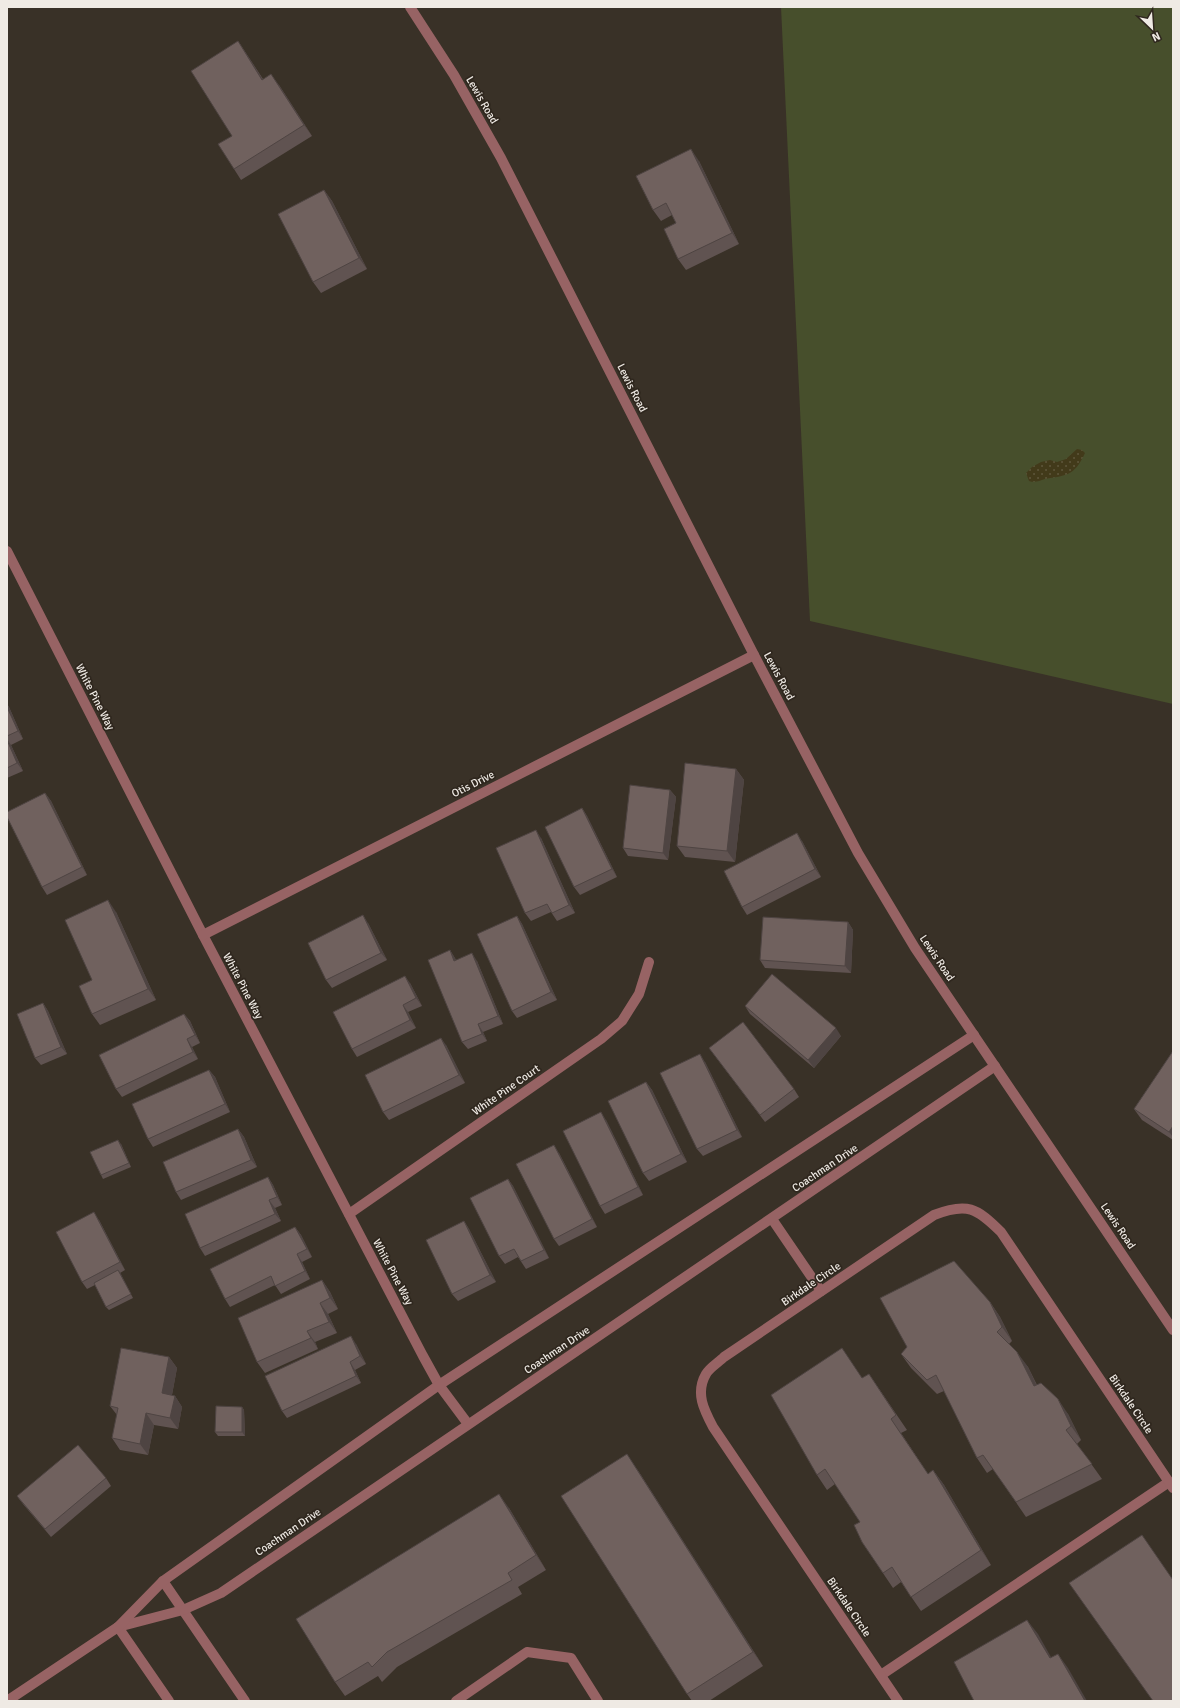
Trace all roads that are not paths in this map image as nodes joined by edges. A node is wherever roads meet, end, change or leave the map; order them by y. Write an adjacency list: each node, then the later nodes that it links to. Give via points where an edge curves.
1 (410, 7): 3 (street, Lewis Road, via 454,75 501,158)
2 (7, 551): 4 (street, White Pine Way)
3 (754, 655): 4 (street, Otis Drive); 6 (street, Lewis Road, via 858,853 915,948)
4 (203, 935): 8 (street, White Pine Way)
5 (648, 962): 8 (street, White Pine Court, via 640,994 622,1021 601,1039)
6 (974, 1035): 7 (street, Lewis Road); 12 (street, Coachman Drive)
7 (995, 1066): 9 (street, Coachman Drive); 11 (street, Lewis Road)
8 (349, 1214): 12 (street, White Pine Way)
9 (772, 1219): 10 (street); 13 (street, Coachman Drive)
10 (821, 1291): 14 (street, Birkdale Circle, via 934,1215 951,1208 968,1209 985,1216 1001,1232); 18 (street, Birkdale Circle, via 724,1357 706,1373 700,1389 703,1407 713,1427)
11 (1173, 1330)
12 (439, 1385): 13 (street, White Pine Way); 15 (street, Coachman Drive)
13 (468, 1424): 16 (street, Coachman Drive, via 220,1593)
14 (1171, 1485): 18 (street)
15 (163, 1581): 16 (street); 17 (street, Coachman Drive)
16 (183, 1610): 17 (street, Coachman Drive); 21 (street)
17 (118, 1627): 19 (street, Coachman Drive); 20 (street)
18 (881, 1675): 24 (street, Birkdale Circle)
19 (7, 1701)
20 (169, 1701)
21 (245, 1701)
22 (456, 1701): 23 (street, via 527,1652 571,1658)
23 (598, 1701)
24 (898, 1701)

